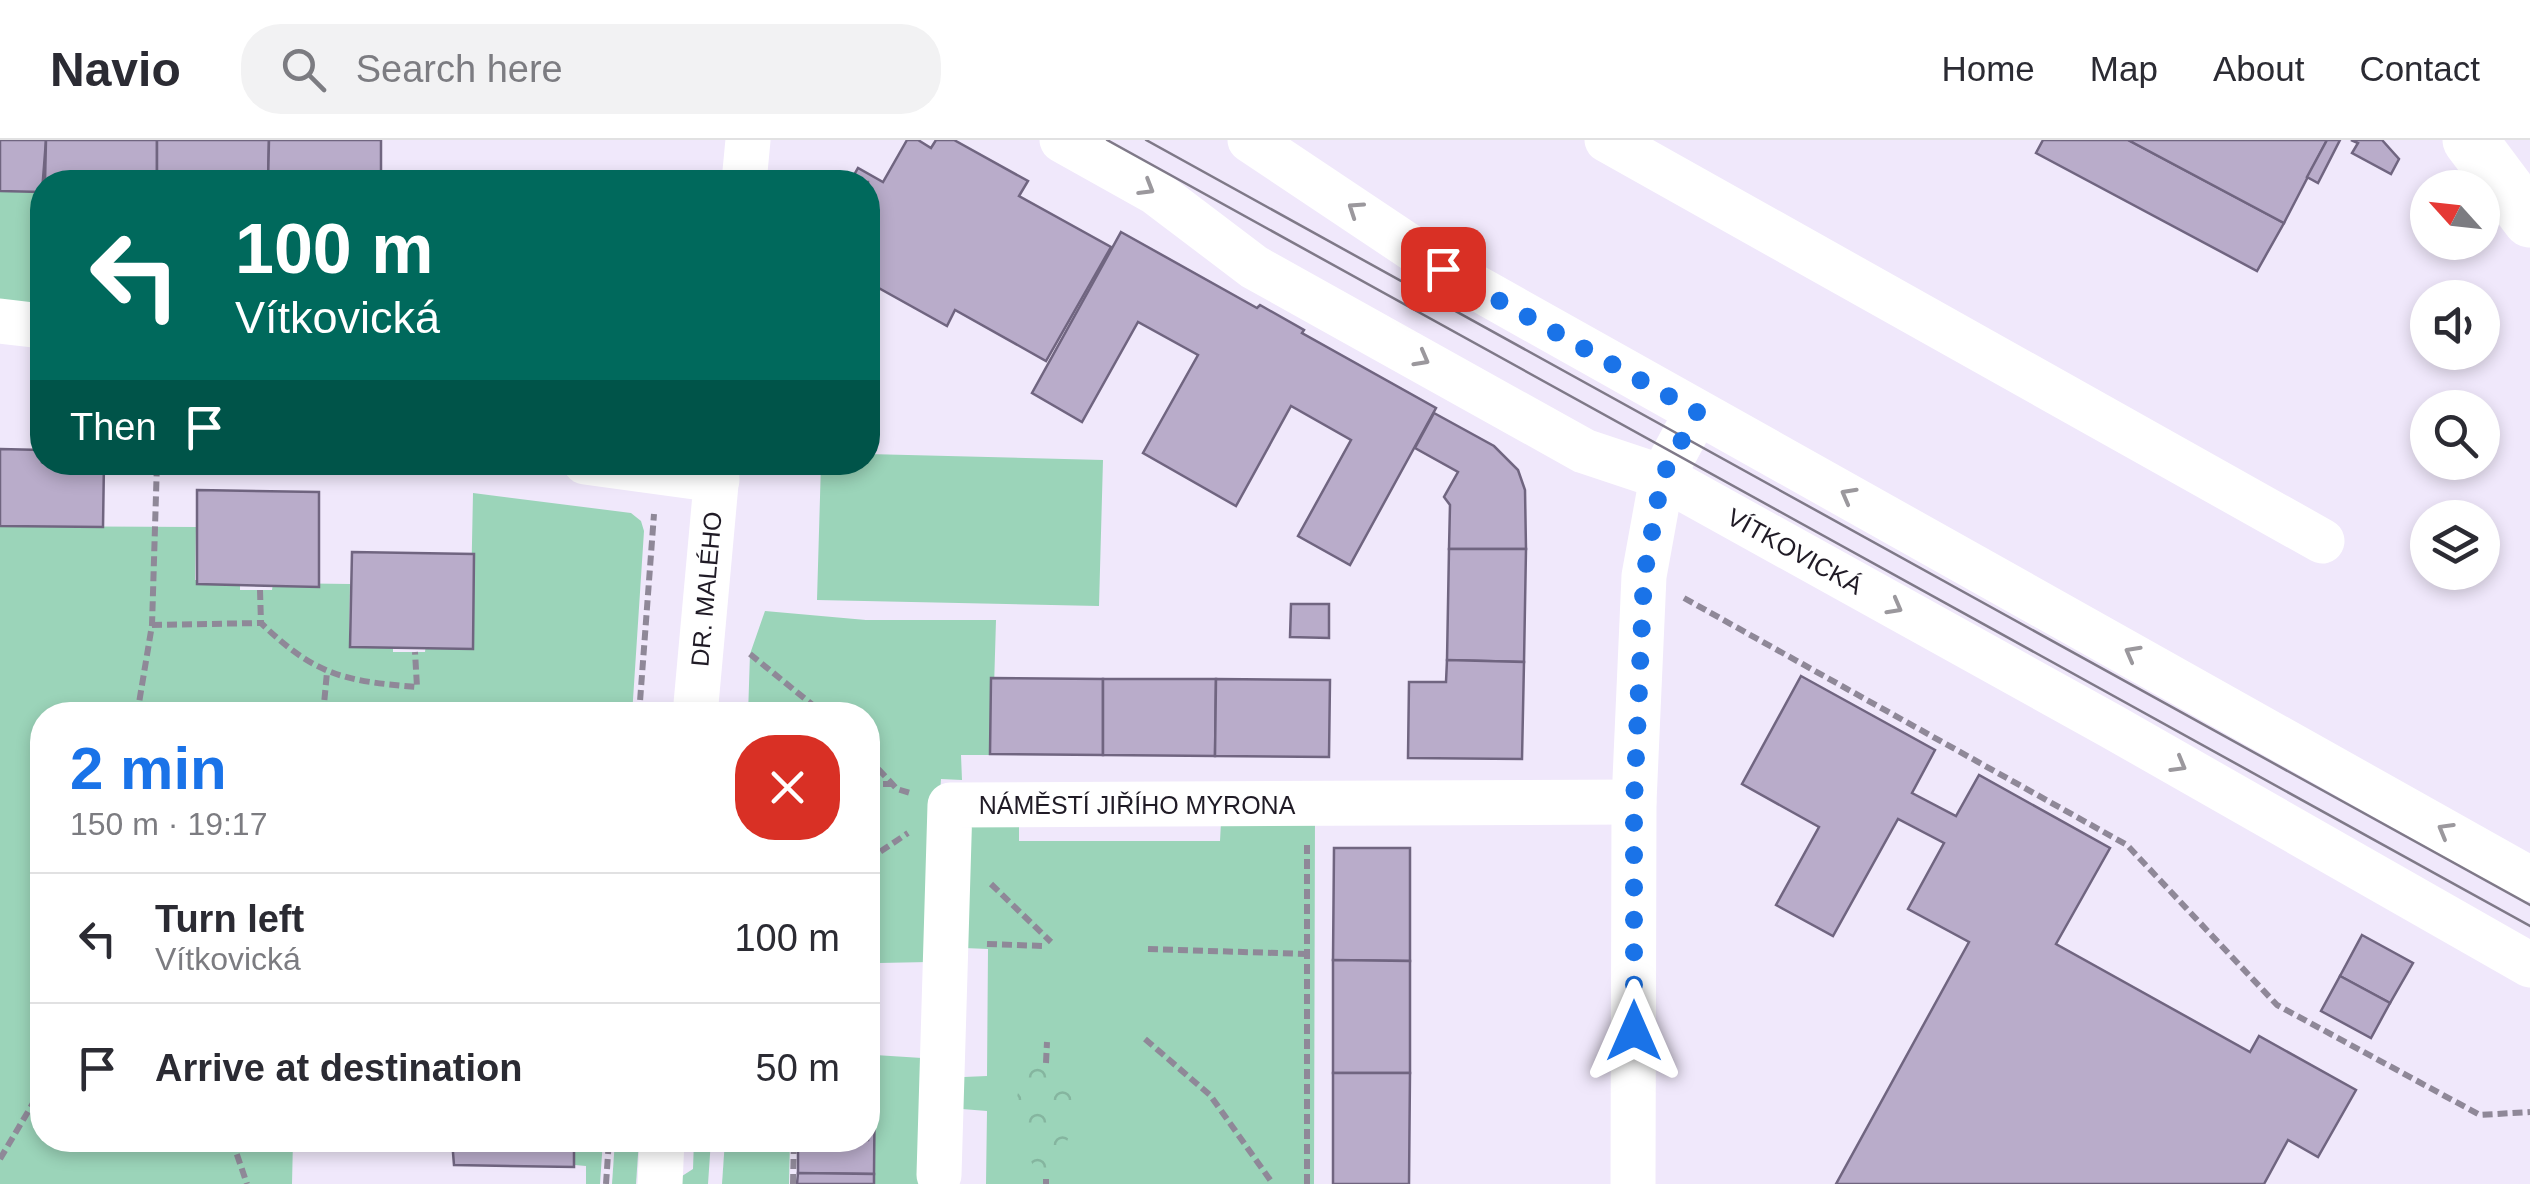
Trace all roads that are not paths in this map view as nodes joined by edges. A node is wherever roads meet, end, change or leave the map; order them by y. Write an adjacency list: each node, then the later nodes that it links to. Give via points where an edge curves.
1 (748, 140): 6 (street)
2 (1062, 140): 12 (street, VÍTKOVICKÁ, one-way to 12, via 1156,192 1254,267 1584,451)
3 (1250, 140): 10 (street, one-way to 3, via 1443,269)
4 (1607, 140): 13 (street)
5 (2470, 140): 7 (highway)
6 (745, 170)
7 (2530, 220)
8 (0, 321): 9 (street)
9 (30, 325)
10 (1697, 412): 12 (street); 16 (street, one-way to 10)
11 (718, 475): 14 (street, DR. MALÉHO)
12 (1662, 477): 15 (street, via 1644,576); 17 (street, VÍTKOVICKÁ, one-way to 17)
13 (2322, 542)
14 (696, 702)
15 (1634, 802): 19 (street, NÁMĚSTÍ JIŘÍHO MYRONA, via 1308,804 949,824); 21 (street)
16 (2530, 879)
17 (2530, 965)
18 (661, 1152): 20 (street)
19 (939, 1175)
20 (660, 1184)
21 (1633, 1184)

